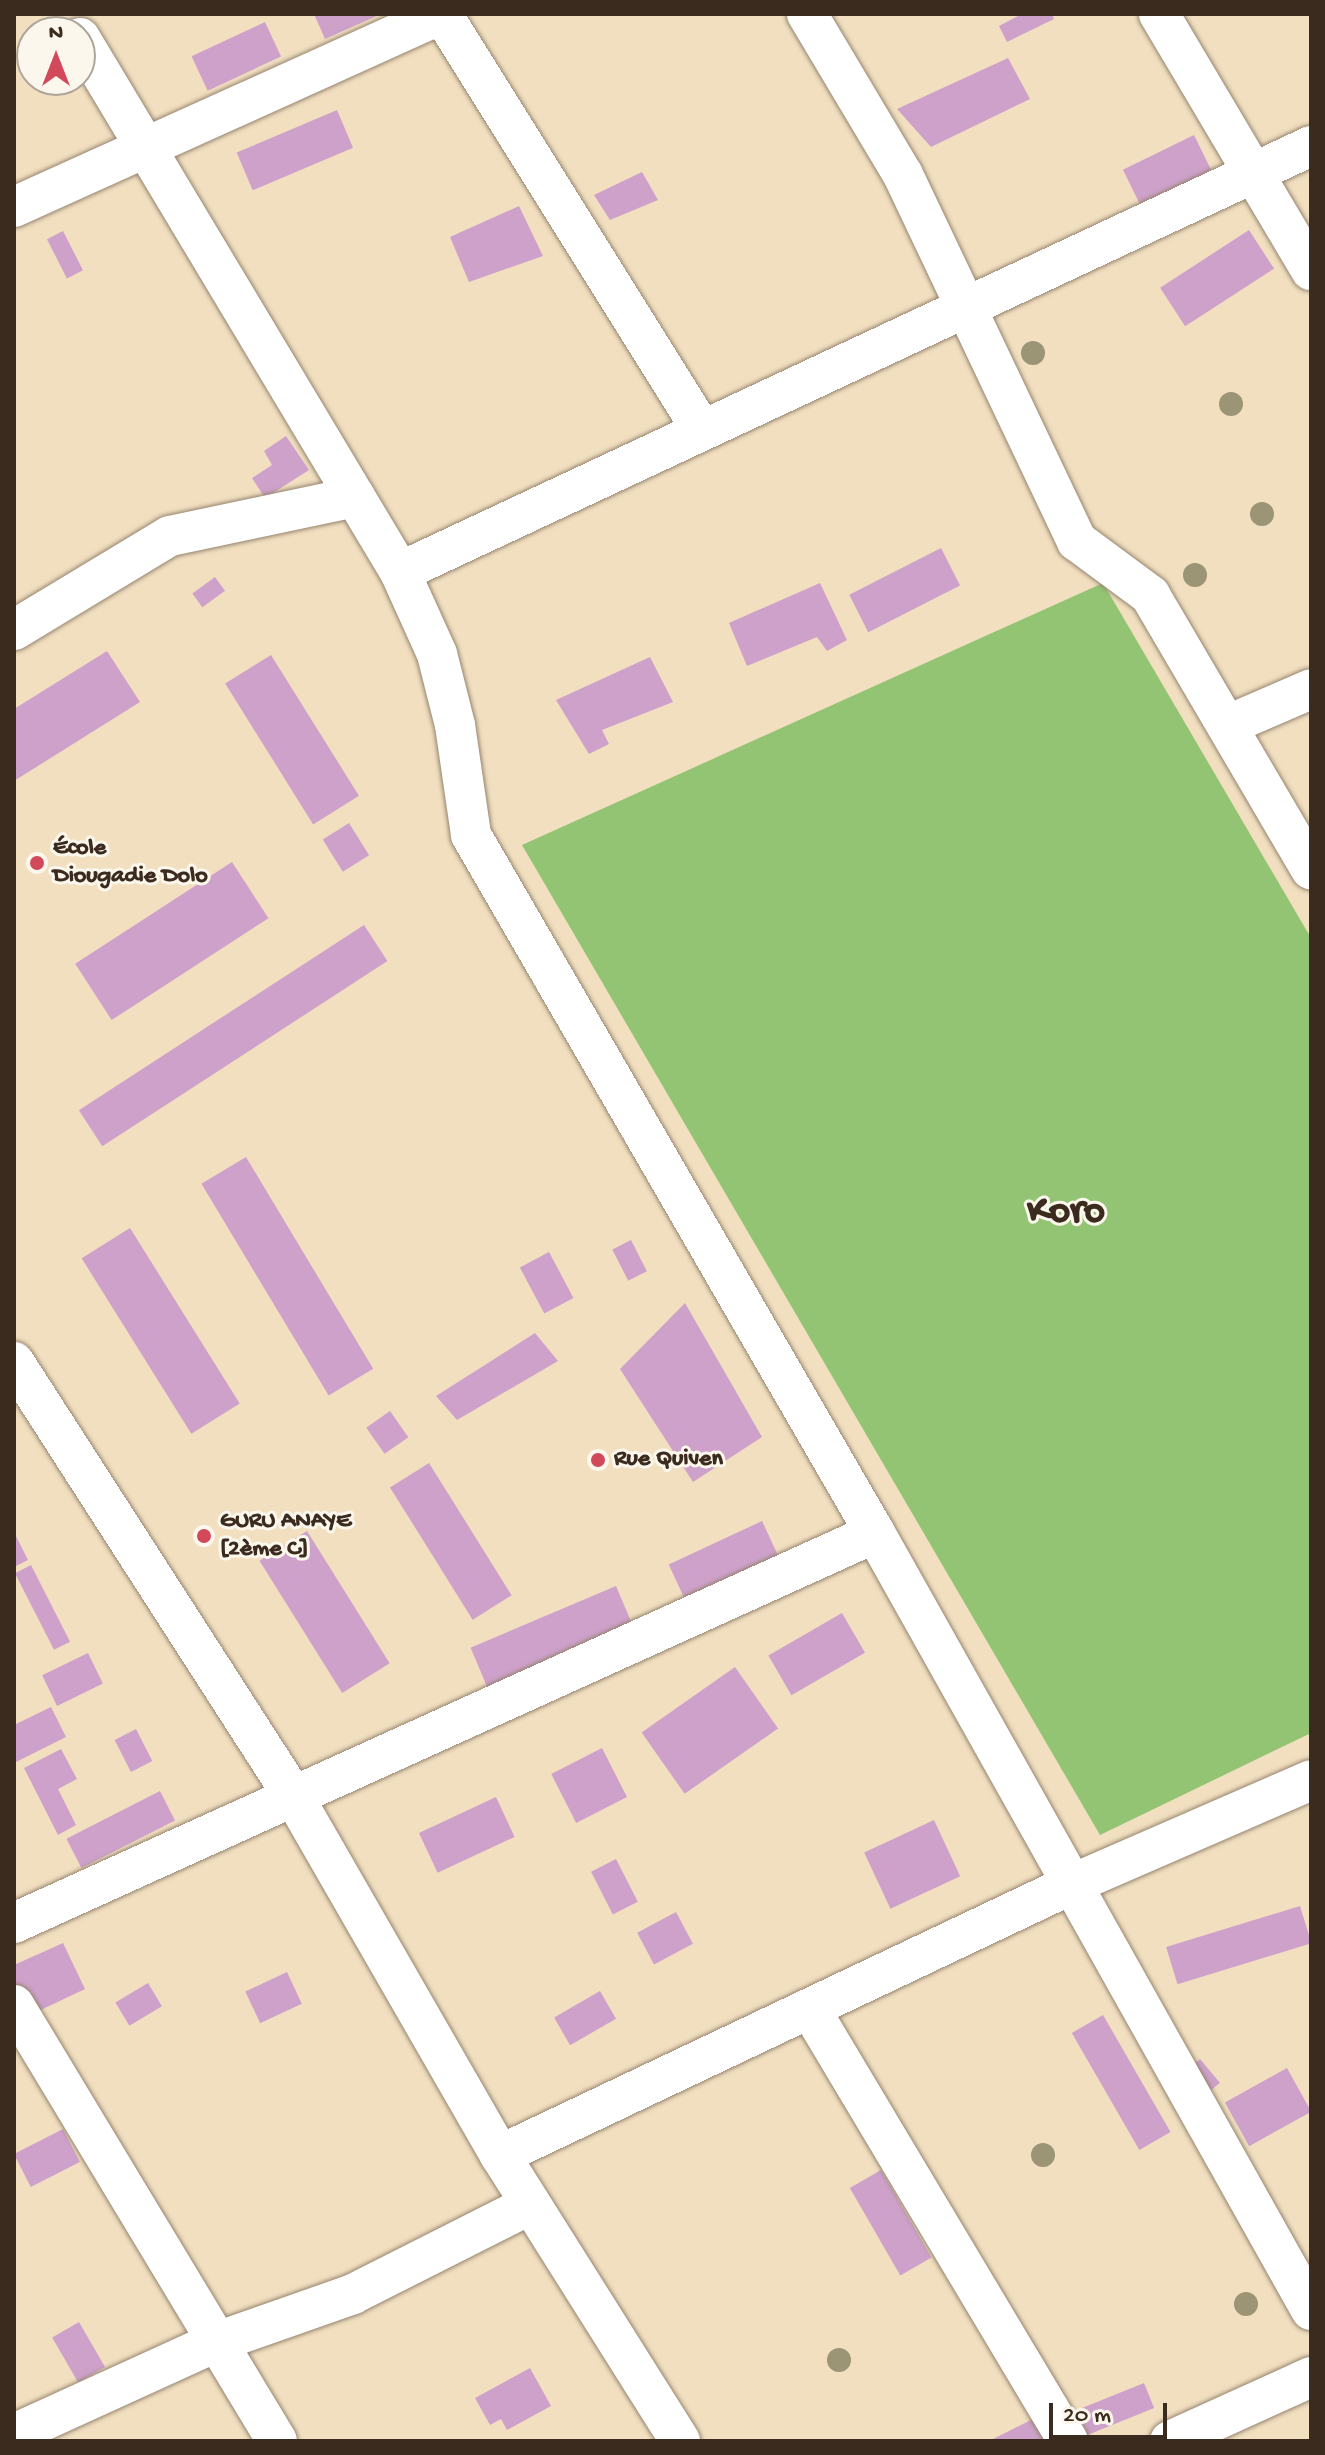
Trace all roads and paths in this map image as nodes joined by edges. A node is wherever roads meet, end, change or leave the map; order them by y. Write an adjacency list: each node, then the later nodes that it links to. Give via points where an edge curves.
1 (442, 14): 5 (street); 11 (street)
2 (807, 14): 10 (street, via 903,175)
3 (1159, 14): 7 (street)
4 (96, 65): 5 (street)
5 (144, 146): 8 (street); 12 (street)
6 (1311, 146): 7 (street)
7 (1252, 171): 9 (street); 10 (street)
8 (14, 207)
9 (1311, 270)
10 (968, 303): 11 (street); 16 (street, via 1077,541 1150,595)
11 (701, 429): 13 (street)
12 (355, 497): 13 (street); 14 (street, via 170,536)
13 (400, 572): 20 (street, via 437,654 455,725 471,835)
14 (14, 630)
15 (1311, 689): 16 (street)
16 (1228, 725): 17 (street)
17 (1311, 869)
18 (14, 1362): 19 (street)
19 (26, 1403): 22 (street)
20 (875, 1533): 22 (street); 23 (street)
21 (1311, 1780): 23 (street)
22 (294, 1797): 24 (street); 27 (street)
23 (1070, 1885): 26 (street); 29 (street)
24 (14, 1923)
25 (14, 2005): 30 (street)
26 (810, 2009): 27 (street); 35 (street)
27 (500, 2155): 28 (street)
28 (531, 2204): 30 (street, via 353,2294); 34 (street)
29 (1311, 2310)
30 (214, 2343): 32 (street); 33 (street)
31 (1311, 2377): 36 (street)
32 (14, 2434)
33 (277, 2441)
34 (680, 2441)
35 (1068, 2441)
36 (1170, 2441)

